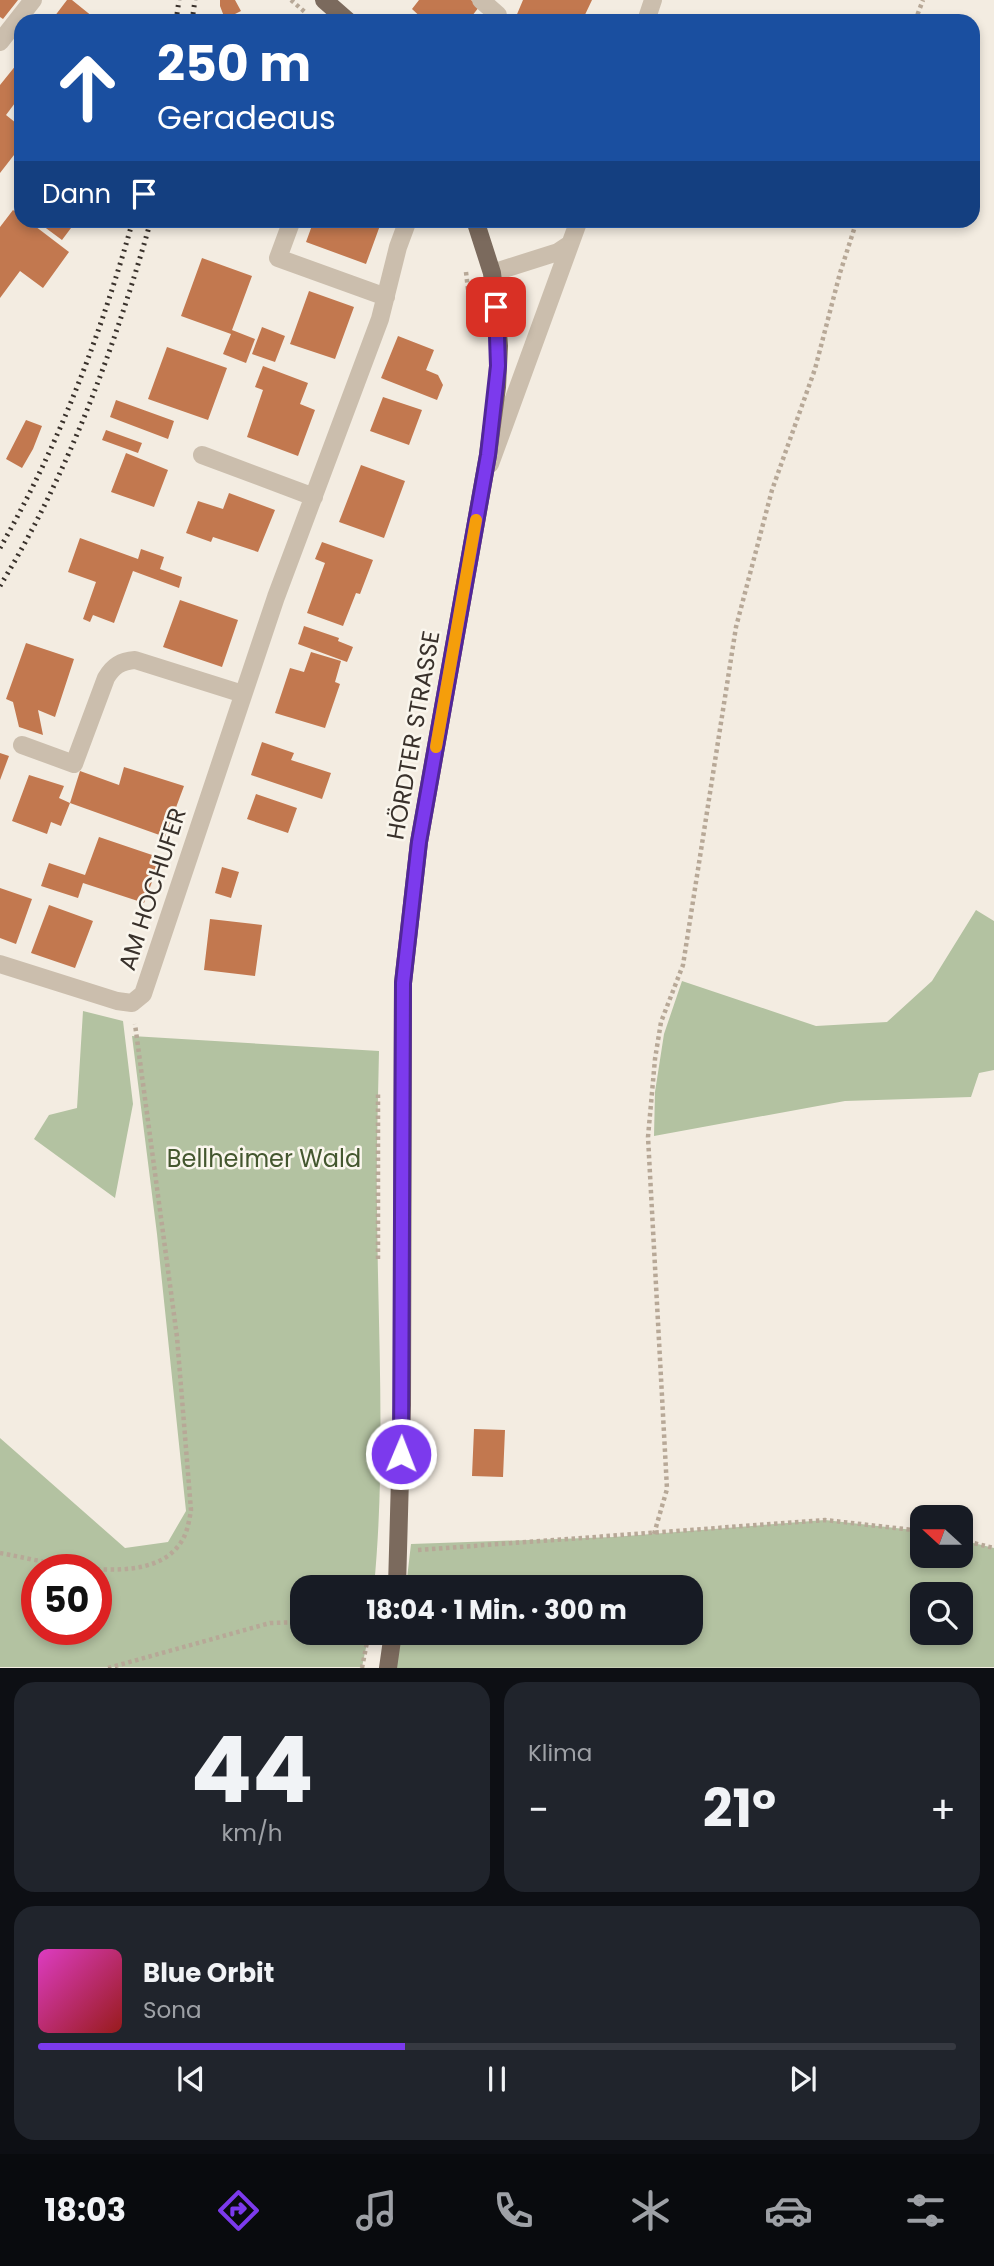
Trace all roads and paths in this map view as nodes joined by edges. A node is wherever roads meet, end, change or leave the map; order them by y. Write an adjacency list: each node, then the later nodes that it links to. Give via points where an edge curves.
1 (33, 0): 5 (street)
2 (324, 0): 6 (main road)
3 (481, 0): 4 (street)
4 (500, 12)
5 (22, 14)
6 (340, 14)
7 (14, 24): 8 (street)
8 (0, 42)
9 (289, 228): 17 (street, via 278,258)
10 (405, 228): 17 (street, AM HOCHUFER)
11 (478, 228): 16 (main road)
12 (576, 228): 14 (street, HÖRDTER STRASSE)
13 (854, 228): 27 (path, via 815,369 772,490 736,627 683,965 661,1023 655,1059 648,1138 667,1489)
14 (570, 244): 16 (street); 20 (street, HÖRDTER STRASSE)
15 (465, 266): 18 (path)
16 (492, 273): 20 (main road, via 499,346)
17 (386, 297): 21 (street, AM HOCHUFER)
18 (474, 340)
19 (202, 455): 21 (street)
20 (482, 487): 32 (main road, HÖRDTER STRASSE, via 419,842 403,983)
21 (314, 497): 22 (street, AM HOCHUFER)
22 (243, 694): 23 (street, via 126,661 106,678 74,764); 25 (street, AM HOCHUFER, via 150,977 143,994)
23 (22, 745)
24 (0, 964): 25 (street, AM HOCHUFER)
25 (132, 1003): 33 (path, via 177,1337 191,1510 188,1529 178,1547 160,1560 138,1567 85,1569)
26 (910, 1530): 27 (path, via 825,1520)
27 (654, 1534): 31 (path)
28 (418, 1536): 31 (path)
29 (973, 1543): 30 (path)
30 (994, 1548)
31 (418, 1550): 32 (path)
32 (400, 1551): 34 (main road, HÖRDTER STRASSE)
33 (0, 1553)
34 (398, 1575)
35 (290, 1622): 38 (path, via 270,1623)
36 (367, 1645): 39 (path)
37 (391, 1645): 40 (main road)
38 (108, 1668)
39 (362, 1668)
40 (388, 1668)

